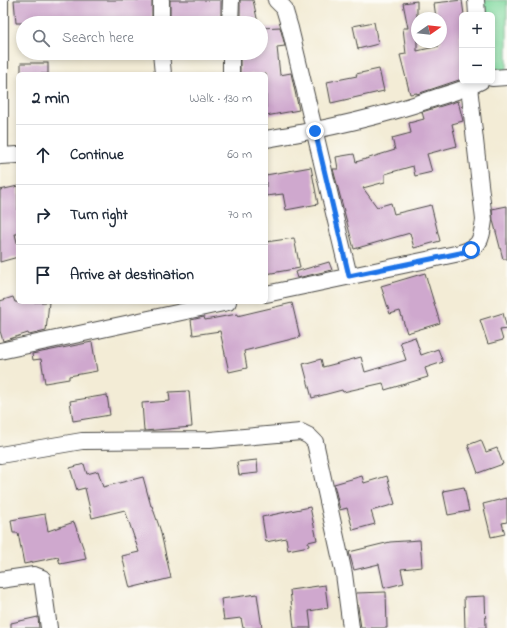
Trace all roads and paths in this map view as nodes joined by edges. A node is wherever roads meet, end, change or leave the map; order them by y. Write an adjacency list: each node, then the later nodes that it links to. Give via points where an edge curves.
1 (0, 0): 18 (street, via 0,156)
2 (161, 0): 7 (street)
3 (232, 0): 8 (street)
4 (276, 0): 16 (street, via 284,8 288,19)
5 (476, 0): 6 (street)
6 (477, 12)
7 (161, 16)
8 (231, 16)
9 (162, 60): 11 (street)
10 (231, 60): 12 (street)
11 (163, 72)
12 (231, 72)
13 (507, 77): 14 (street)
14 (495, 78)
15 (475, 84): 16 (street, via 405,108); 19 (street, via 484,220 481,239 477,246 460,253)
16 (315, 131): 17 (street); 19 (street)
17 (268, 139)
18 (16, 155)
19 (349, 276): 20 (street)
20 (268, 294)
21 (219, 304): 22 (street)
22 (0, 351)
23 (0, 455): 26 (street, via 82,440 210,440 302,432 315,442 344,574)
24 (0, 580): 25 (street, via 34,575 42,578)
25 (49, 628)
26 (351, 628)

